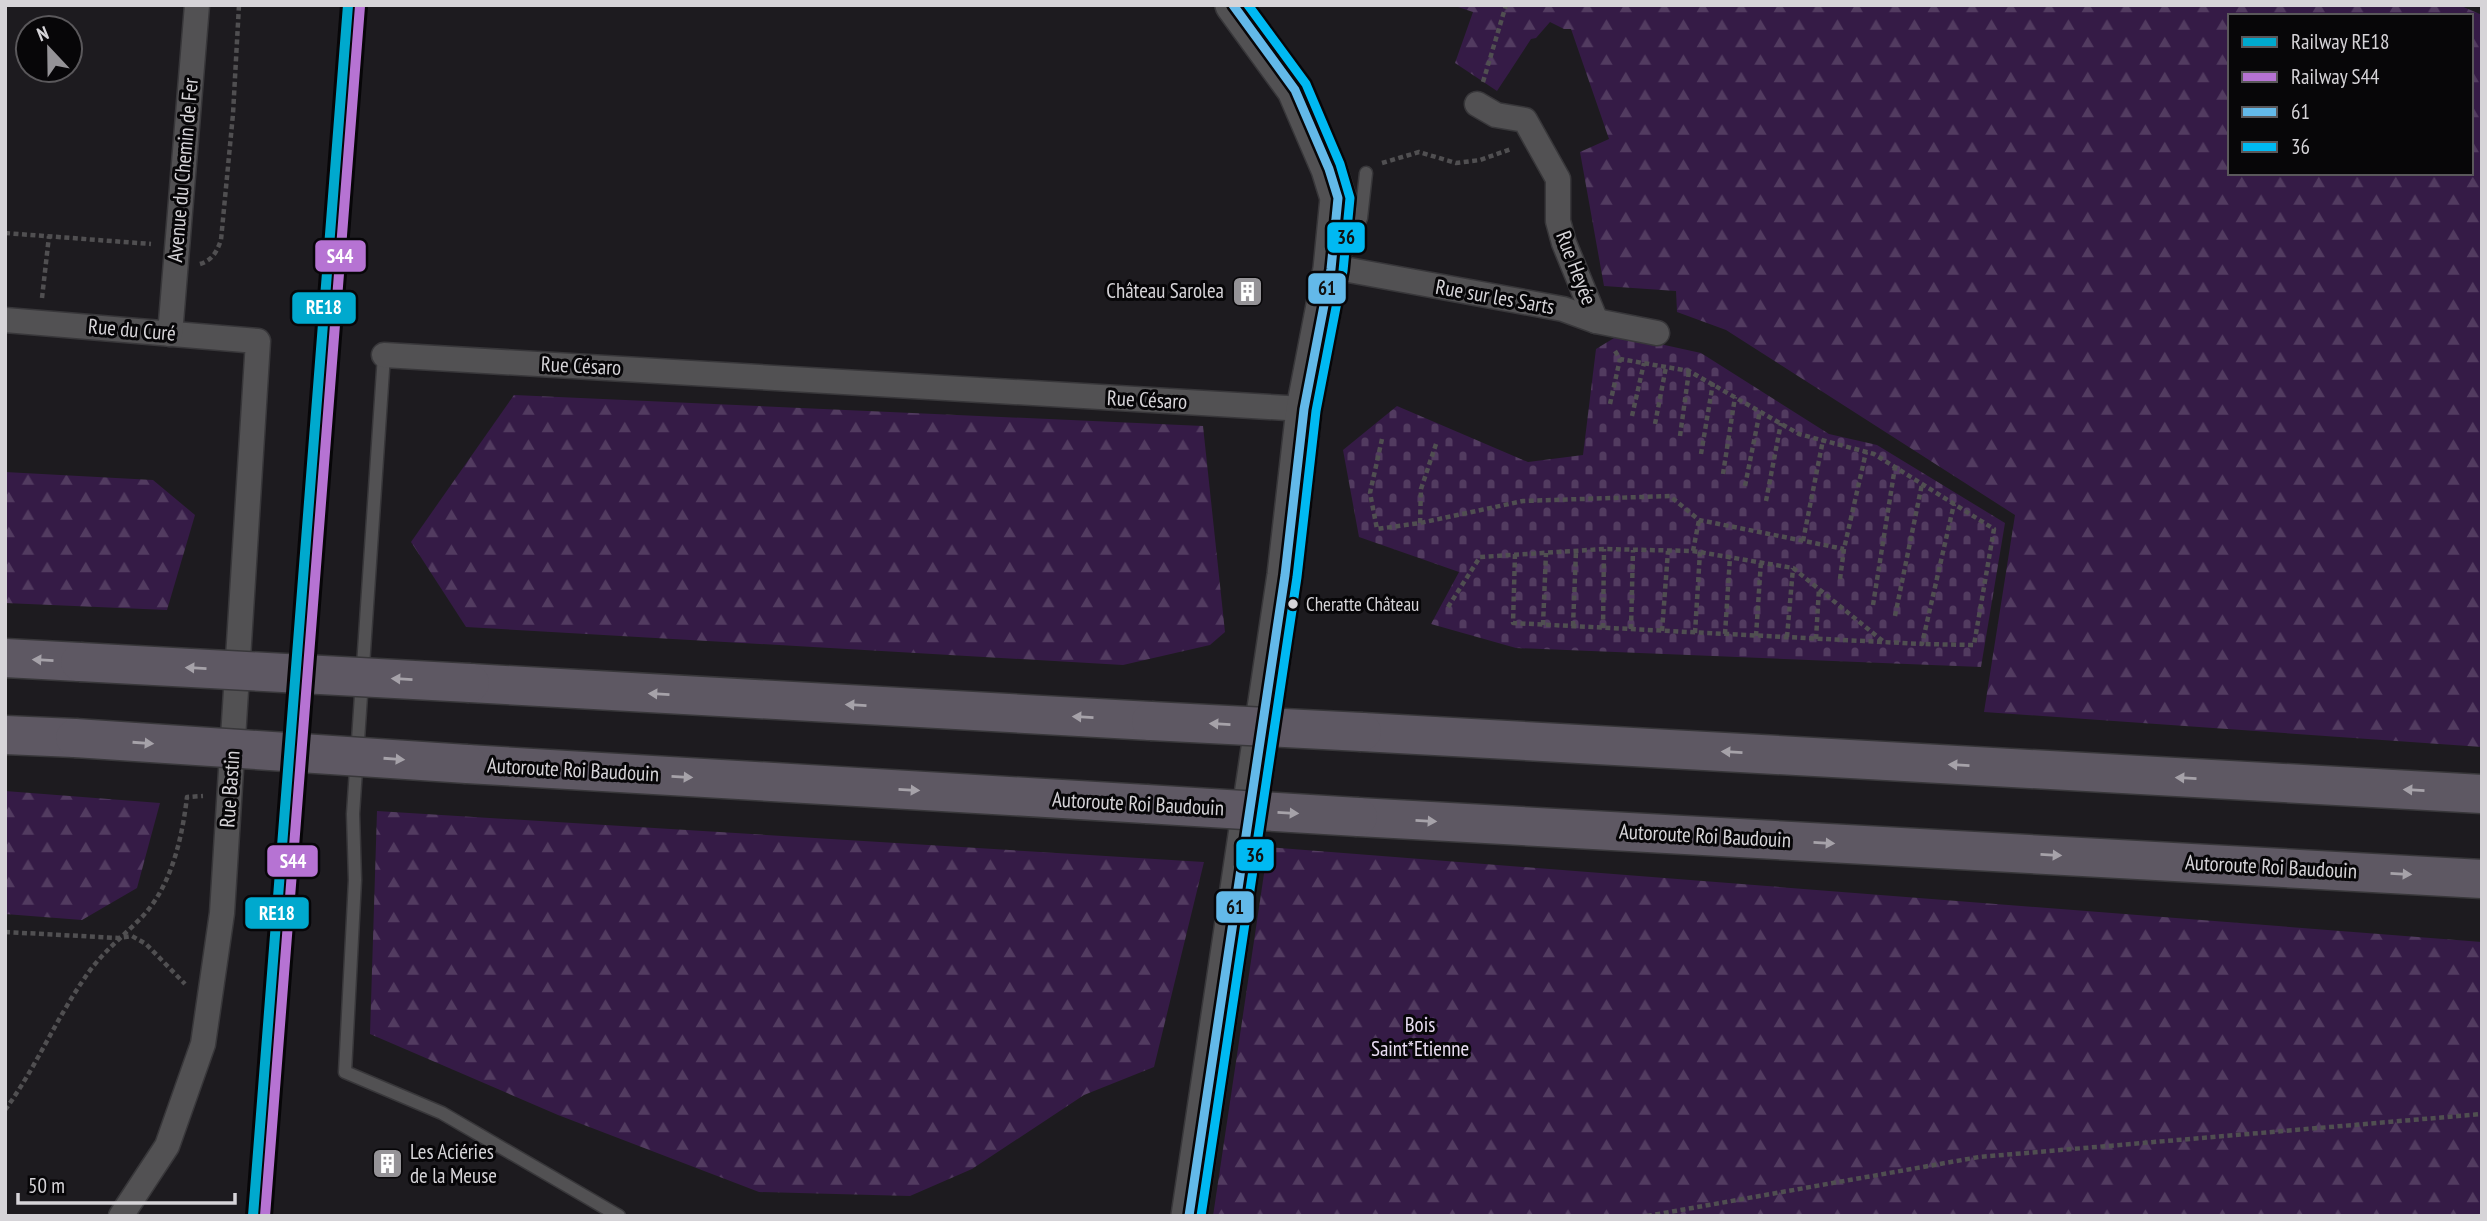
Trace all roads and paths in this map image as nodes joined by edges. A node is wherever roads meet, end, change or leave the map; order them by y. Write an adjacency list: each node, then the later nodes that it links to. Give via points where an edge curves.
1 (197, 5): 10 (street, Avenue du Chemin de Fer)
2 (239, 5): 10 (path, via 221,240 216,254 195,266)
3 (1233, 5): 11 (street, via 1295,90 1329,169 1338,198)
4 (1506, 5): 5 (path)
5 (1477, 104): 6 (street, Rue Heyée, via 1496,116 1525,120)
6 (1535, 136): 7 (path, via 1480,160 1456,163 1419,152 1387,160); 13 (street, Rue Heyée, via 1558,179 1558,221)
7 (1366, 173): 11 (lane, via 1361,218)
8 (5, 233): 9 (path)
9 (49, 236): 10 (path); 14 (path)
10 (176, 256): 16 (street, Avenue du Chemin de Fer)
11 (1334, 268): 13 (street, Rue sur les Sarts, via 1563,309); 26 (street)
12 (5, 320): 14 (street, Rue du Curé)
13 (1596, 321): 15 (street, Rue sur les Sarts); 19 (path)
14 (39, 322): 16 (street, Rue du Curé)
15 (1657, 332)
16 (170, 334): 17 (street, Rue du Curé)
17 (258, 341): 78 (street, Rue Bastin)
18 (384, 355): 26 (street, Rue Césaro); 86 (lane, Rue Césaro, via 353,814 355,880 345,1072 442,1113)
19 (1620, 359): 20 (path); 25 (path)
20 (1644, 363): 21 (path); 28 (path)
21 (1666, 367): 22 (path); 30 (path)
22 (1689, 371): 23 (path); 31 (path)
23 (1713, 383): 24 (path); 36 (path)
24 (1735, 397): 27 (path); 38 (path)
25 (1610, 404)
26 (1304, 409): 87 (street, via 1285,575)
27 (1760, 411): 29 (path); 40 (path)
28 (1632, 416)
29 (1781, 423): 34 (path); 41 (path)
30 (1655, 424)
31 (1680, 436)
32 (1381, 439): 44 (path, via 1370,493 1377,529)
33 (1437, 440): 44 (path, via 1420,489)
34 (1823, 440): 35 (path); 45 (path)
35 (1866, 452): 37 (path); 47 (path)
36 (1701, 454)
37 (1895, 467): 39 (path); 60 (path)
38 (1723, 474)
39 (1922, 484): 42 (path); 62 (path)
40 (1745, 486)
41 (1766, 501)
42 (1954, 504): 74 (path); 74 (path, via 1994,529 1974,645)
43 (1699, 520): 44 (path, via 1670,496 1523,501); 45 (path); 51 (path)
44 (1420, 523)
45 (1803, 541): 47 (path)
46 (1604, 549): 48 (path); 49 (path); 65 (path)
47 (1844, 549): 58 (path)
48 (1633, 550): 50 (path); 66 (path)
49 (1576, 551): 53 (path); 64 (path)
50 (1668, 551): 51 (path); 67 (path)
51 (1693, 551): 52 (path)
52 (1700, 552): 55 (path); 68 (path)
53 (1546, 553): 54 (path); 63 (path)
54 (1516, 554): 61 (path, via 1480,557); 63 (path, via 1513,623)
55 (1730, 556): 56 (path); 69 (path)
56 (1761, 562): 57 (path); 70 (path)
57 (1793, 568): 59 (path); 71 (path)
58 (1840, 579)
59 (1819, 588): 72 (path); 73 (path)
60 (1873, 606)
61 (1448, 607)
62 (1895, 616)
63 (1544, 625): 64 (path)
64 (1573, 626): 65 (path)
65 (1603, 628): 66 (path)
66 (1631, 629): 67 (path)
67 (1662, 631): 68 (path)
68 (1695, 633): 69 (path)
69 (1725, 634): 70 (path)
70 (1756, 636): 71 (path)
71 (1787, 637): 72 (path)
72 (1815, 639): 73 (path)
73 (1885, 642): 74 (path)
74 (1922, 644)
75 (5, 658): 77 (highway, one-way to 75, bridge)
76 (5, 734): 79 (highway, Autoroute Roi Baudouin, one-way to 79, bridge, via 1358,817)
77 (2482, 794)
78 (229, 795): 81 (path, via 187,797 173,864 158,895); 82 (street, Rue Bastin, via 222,913)
79 (2482, 879)
80 (5, 932): 81 (path)
81 (118, 938): 82 (path, via 132,936 146,944 196,992); 83 (path, via 80,984)
82 (211, 995): 85 (street, Rue Bastin, via 203,1044 167,1146)
83 (5, 1110)
84 (2482, 1114): 88 (path, via 1979,1157)
85 (121, 1216)
86 (620, 1216)
87 (1189, 1216)
88 (1647, 1216)

